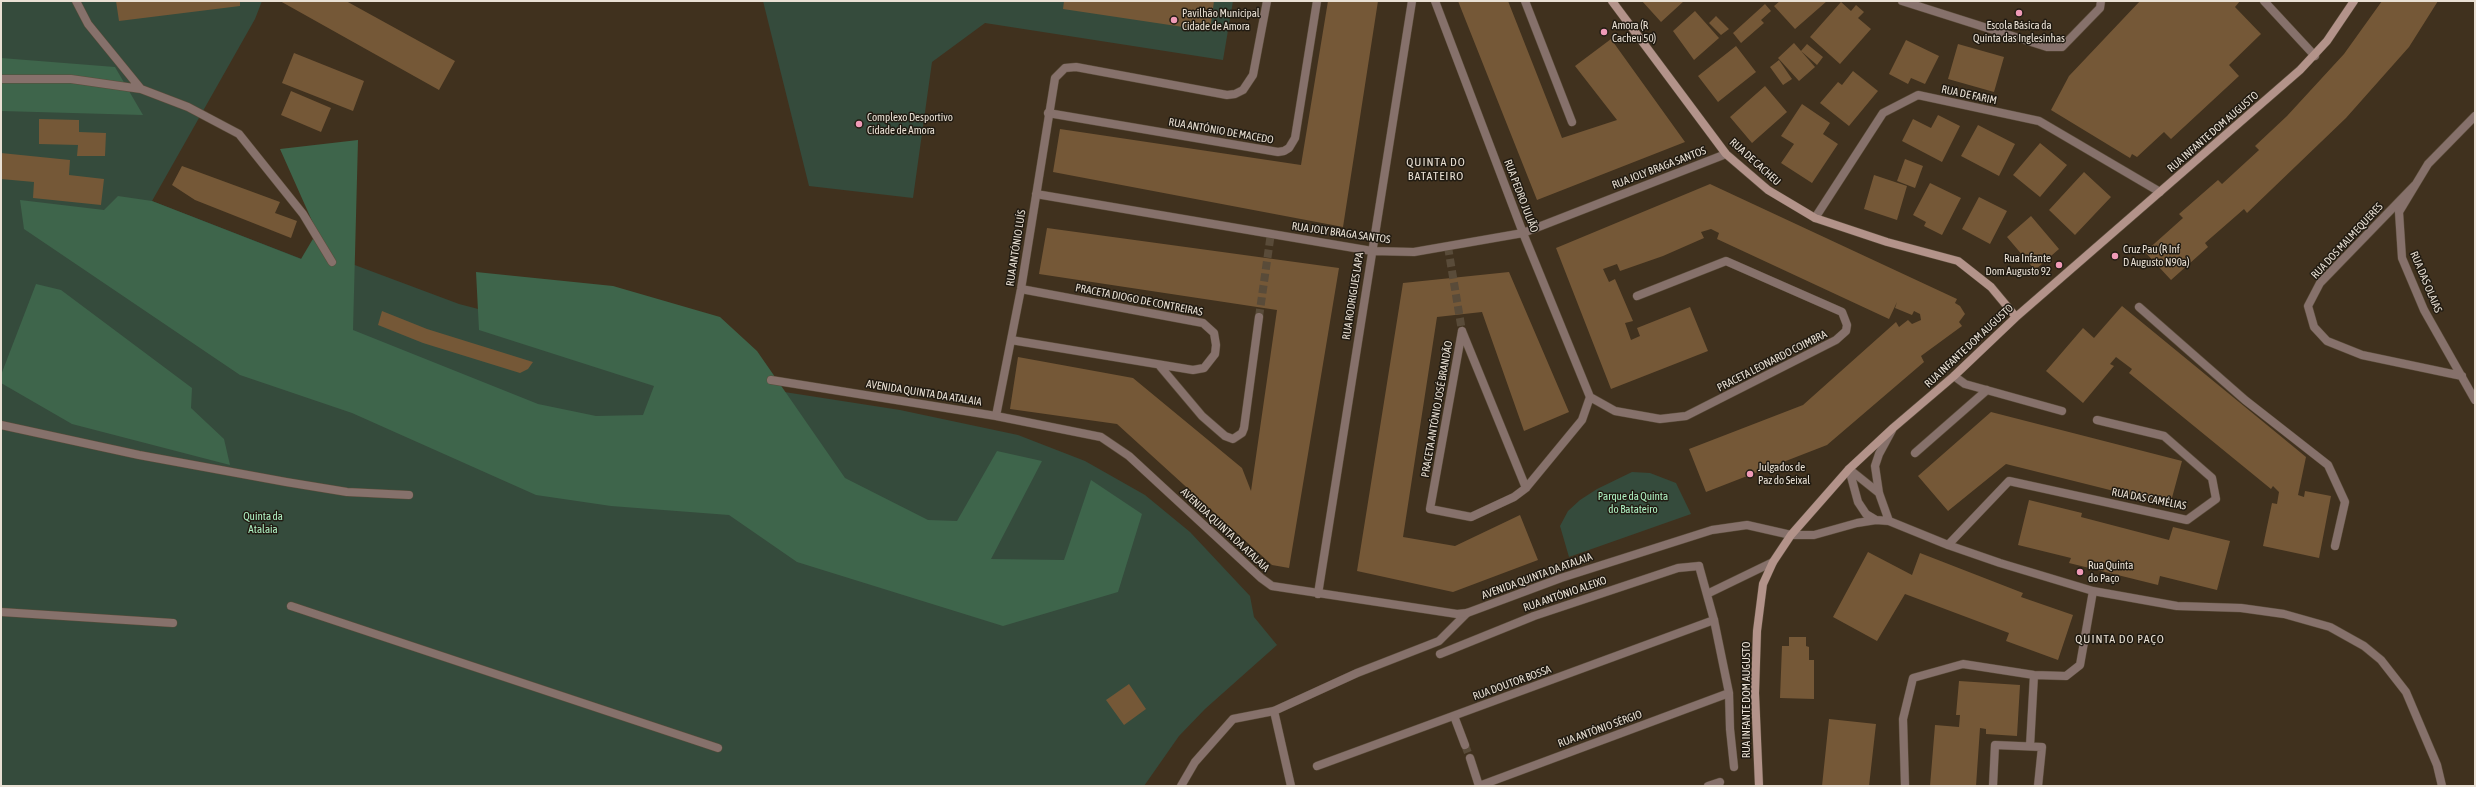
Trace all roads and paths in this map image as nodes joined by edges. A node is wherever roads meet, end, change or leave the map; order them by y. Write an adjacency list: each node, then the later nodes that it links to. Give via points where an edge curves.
1 (76, 1): 14 (street, via 88,24)
2 (1266, 1): 15 (street, RUA ANTÓNIO LUÍS, via 1253,75 1243,90 1227,95 1076,66 1065,68 1053,83)
3 (1317, 1): 15 (street, RUA ANTÓNIO DE MACEDO, via 1295,138 1284,151)
4 (1412, 1): 24 (street, RUA RODRIGUES LAPA)
5 (1435, 1): 23 (street, RUA PEDRO JULIÃO)
6 (1525, 1): 17 (street)
7 (1612, 1): 18 (main road, RUA DE CACHEU)
8 (1902, 1): 9 (street, via 2032,44 2062,47 2100,8)
9 (2101, 1)
10 (2264, 1): 12 (street)
11 (2354, 1): 12 (main road, RUA INFANTE DOM AUGUSTO)
12 (2315, 56): 20 (main road, RUA INFANTE DOM AUGUSTO)
13 (1, 79): 14 (street, via 71,79)
14 (141, 89): 25 (street, via 188,108 238,134 303,214)
15 (1048, 113): 21 (street, RUA ANTÓNIO LUÍS)
16 (2475, 116): 19 (street, RUA DAS OLAIAS, via 2428,164)
17 (1572, 122)
18 (1726, 154): 22 (main road, RUA DE CACHEU, via 1768,190); 23 (street, RUA JOLY BRAGA SANTOS)
19 (2415, 185): 34 (street, RUA DAS OLAIAS, via 2399,212 2402,258 2424,310); 34 (street, RUA DOS MALMEQUERES, via 2320,283 2308,306 2314,327 2327,341 2362,355)
20 (2160, 192): 22 (street, RUA DE FARIM, via 2039,121 1918,95 1883,113); 29 (main road, RUA INFANTE DOM AUGUSTO)
21 (1036, 194): 24 (street, RUA JOLY BRAGA SANTOS); 26 (street, RUA ANTÓNIO LUÍS)
22 (1815, 218): 29 (main road, RUA DE CACHEU, via 1887,242 1958,261 1992,287)
23 (1523, 233): 24 (street, RUA JOLY BRAGA SANTOS, via 1414,252); 37 (street, RUA PEDRO JULIÃO)
24 (1372, 250): 56 (street, RUA RODRIGUES LAPA)
25 (332, 262)
26 (1021, 289): 31 (street, RUA ANTÓNIO LUÍS); 32 (street, PRACETA DIOGO DE CONTREIRAS, via 1198,322 1214,332 1215,354 1204,368 1193,370)
27 (1637, 296): 37 (street, PRACETA LEONARDO COIMBRA, via 1726,261 1842,312 1848,325 1846,331 1836,340 1686,416 1660,419 1615,411)
28 (2139, 306): 53 (street, via 2245,400 2328,466 2345,502)
29 (2016, 316): 33 (main road, RUA INFANTE DOM AUGUSTO)
30 (1259, 317): 32 (street, via 1244,428 1242,433 1233,439 1225,436 1202,416)
31 (1011, 340): 32 (street, PRACETA DIOGO DE CONTREIRAS); 40 (street, RUA ANTÓNIO LUÍS)
32 (1159, 365)
33 (1954, 376): 36 (street, via 1966,384); 43 (main road, RUA INFANTE DOM AUGUSTO)
34 (2462, 376): 38 (street, RUA DAS OLAIAS)
35 (771, 380): 40 (street, AVENIDA QUINTA DA ATALAIA)
36 (1987, 390): 39 (street); 44 (street)
37 (1590, 398): 46 (street, PRACETA ANTÓNIO JOSÉ BRANDÃO, via 1582,420)
38 (2475, 400)
39 (2062, 411)
40 (996, 416): 56 (street, AVENIDA QUINTA DA ATALAIA, via 1100,437 1110,442 1129,456 1266,582 1279,588)
41 (2097, 420): 52 (street, RUA DAS CAMÉLIAS, via 2164,436 2212,478 2216,499 2187,520 2009,481)
42 (1, 425): 48 (street, via 138,455 286,482 347,492)
43 (1893, 428): 45 (main road, RUA INFANTE DOM AUGUSTO); 47 (street, via 1875,466)
44 (1914, 453)
45 (1849, 469): 47 (street); 49 (street, via 1858,502 1866,514); 51 (main road, RUA INFANTE DOM AUGUSTO)
46 (1526, 488): 46 (street, PRACETA ANTÓNIO JOSÉ BRANDÃO, via 1485,388 1462,330 1430,510 1464,517 1478,516)
47 (1879, 493): 50 (street)
48 (409, 495)
49 (1876, 520): 50 (street); 51 (street, via 1857,522 1814,535)
50 (1889, 521): 52 (street)
51 (1791, 535): 54 (main road, RUA INFANTE DOM AUGUSTO); 60 (street, AVENIDA QUINTA DA ATALAIA, via 1747,525 1712,530 1561,578)
52 (1948, 545): 55 (street)
53 (2335, 546)
54 (1773, 562): 57 (street); 79 (main road, RUA INFANTE DOM AUGUSTO, via 1763,584 1757,631 1755,693)
55 (2093, 591): 64 (street, via 2080,665 2066,676); 83 (street, via 2177,606 2241,608 2284,614 2330,627 2364,646 2380,660 2406,692 2437,765)
56 (1318, 594): 60 (street, AVENIDA QUINTA DA ATALAIA, via 1458,614)
57 (1707, 594): 61 (street); 63 (street, RUA ANTÓNIO ALEIXO, via 1700,566 1678,568 1534,616)
58 (291, 606): 70 (street)
59 (1, 612): 62 (street)
60 (1467, 613): 66 (street, via 1439,641 1357,672)
61 (1714, 620): 65 (street); 67 (street, RUA DOUTOR BOSSA)
62 (173, 623)
63 (1440, 654)
64 (2034, 675): 69 (street); 80 (street, via 1963,664 1913,678 1903,719)
65 (1729, 693): 73 (street); 77 (street, RUA ANTÓNIO SÉRGIO)
66 (1274, 711): 75 (street, via 1233,718 1195,762); 76 (street)
67 (1454, 716): 68 (street); 72 (street, RUA DOUTOR BOSSA)
68 (1465, 745)
69 (2030, 746): 81 (street, via 1995,745); 82 (street, via 2042,747)
70 (718, 748)
71 (1470, 758): 77 (street)
72 (1317, 766)
73 (1734, 767)
74 (1720, 782): 78 (street)
75 (1181, 786)
76 (1291, 786)
77 (1479, 786)
78 (1708, 786)
79 (1759, 786)
80 (1905, 786)
81 (1993, 786)
82 (2038, 786)
83 (2442, 786)

